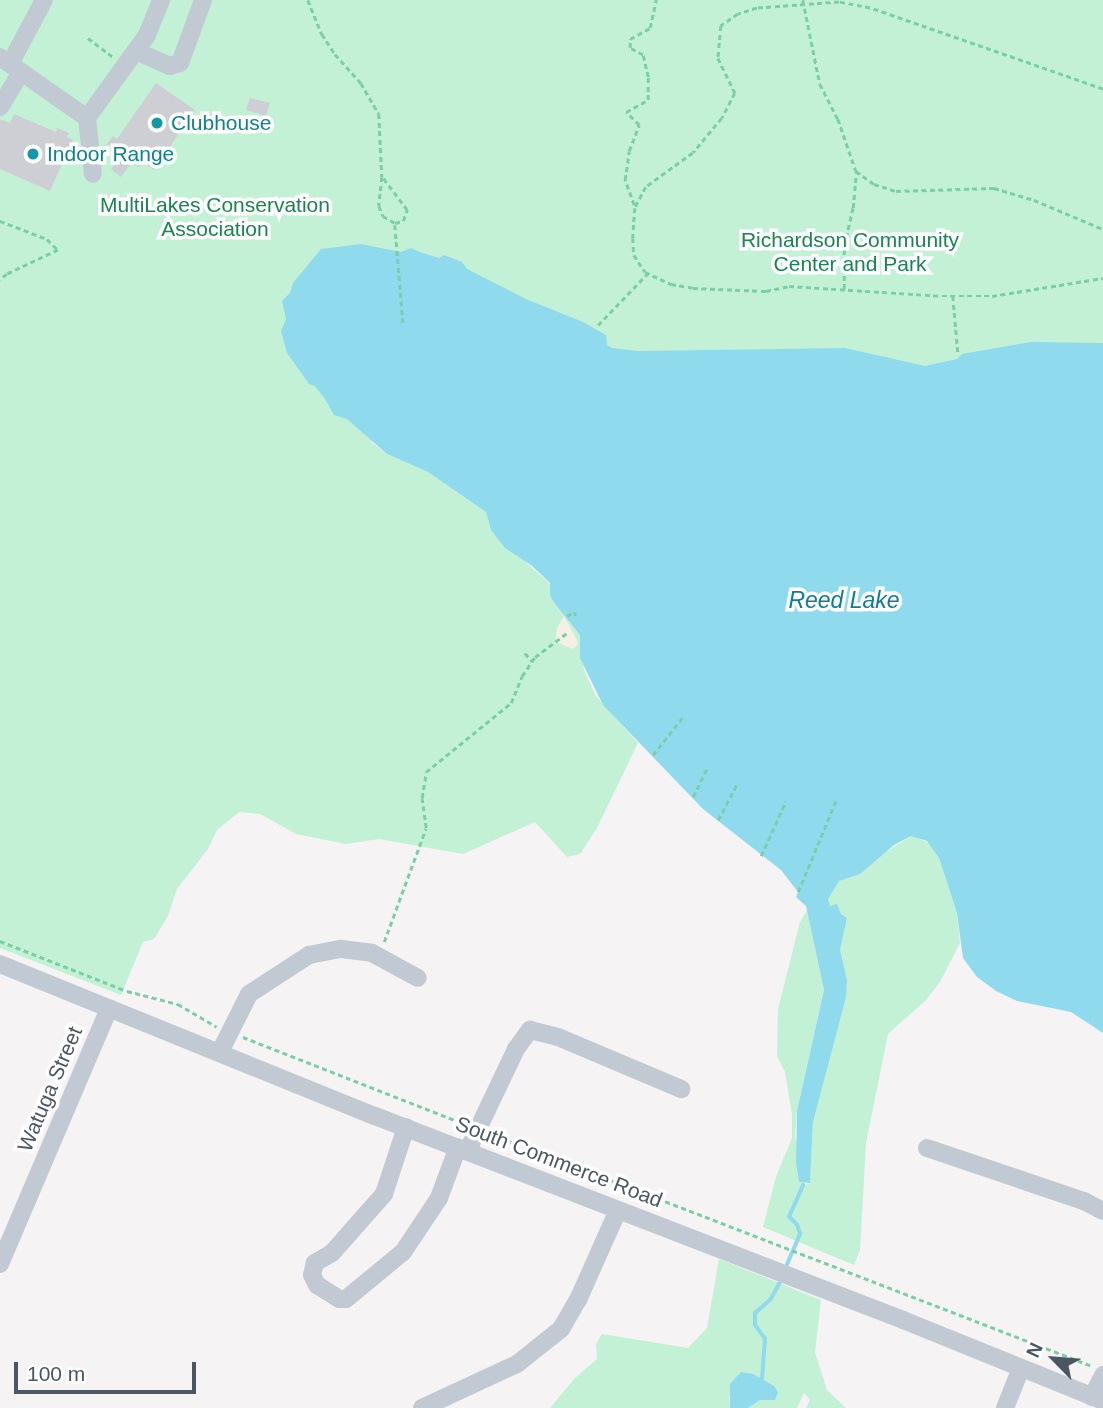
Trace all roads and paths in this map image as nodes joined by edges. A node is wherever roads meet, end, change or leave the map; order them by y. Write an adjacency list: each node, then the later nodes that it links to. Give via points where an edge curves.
1 (44, 0): 9 (street)
2 (161, 0): 8 (street)
3 (203, 0): 8 (street, via 180,63 170,66)
4 (308, 0): 16 (path, via 322,34 379,114)
5 (656, 0): 17 (path, via 650,27 630,39 630,48 643,55 648,77 648,100 626,112 639,125 625,180)
6 (803, 1): 11 (path, via 870,8); 14 (path, via 820,84); 17 (path, via 757,8 721,26 718,58 735,93 709,135 693,153 646,187)
7 (88, 38): 10 (path)
8 (136, 51): 10 (street)
9 (10, 65): 12 (street); 13 (street)
10 (125, 66): 13 (street)
11 (1103, 89)
12 (0, 107)
13 (87, 118): 15 (street)
14 (856, 171): 20 (path, via 874,184 896,191 994,188); 24 (path, via 844,246)
15 (93, 174)
16 (382, 177): 19 (path, via 379,206 383,216); 19 (path, via 407,210 403,221)
17 (635, 208): 21 (path, via 634,255)
18 (0, 221): 23 (path, via 47,239 58,250)
19 (395, 223): 26 (path)
20 (1103, 229)
21 (648, 273): 24 (path, via 693,288); 27 (path)
22 (1103, 278): 25 (path, via 1026,293)
23 (0, 280)
24 (845, 290): 25 (path)
25 (953, 296): 28 (path)
26 (403, 323)
27 (598, 325)
28 (958, 352)
29 (576, 615): 30 (path)
30 (567, 616)
31 (568, 632): 33 (path)
32 (525, 653): 33 (path)
33 (532, 661): 45 (path, via 511,703 426,772 422,799 426,828)
34 (682, 718): 35 (path)
35 (653, 755)
36 (708, 766): 38 (path)
37 (737, 784): 41 (path)
38 (693, 797)
39 (837, 799): 43 (path)
40 (786, 801): 42 (path)
41 (718, 820)
42 (761, 856)
43 (798, 892)
44 (0, 941): 49 (path, via 127,991 178,1004)
45 (379, 955): 47 (street); 51 (street, via 341,949 309,955 267,979 250,994)
46 (0, 964): 48 (street, South Commerce Road)
47 (418, 978)
48 (108, 1008): 51 (street, South Commerce Road); 59 (street, Watuga Street)
49 (218, 1028)
50 (240, 1036): 54 (path)
51 (220, 1052): 53 (street, South Commerce Road)
52 (681, 1089): 54 (street, via 558,1037 530,1030 516,1049)
53 (407, 1127): 56 (street, South Commerce Road); 56 (street, via 384,1194 332,1252 315,1263 312,1275 317,1285 339,1299 346,1299 403,1252 439,1198)
54 (478, 1129): 56 (street); 61 (path)
55 (927, 1148): 58 (street, via 1084,1201)
56 (463, 1149): 57 (street, South Commerce Road)
57 (618, 1210): 60 (street, South Commerce Road); 63 (street, via 561,1329 517,1364)
58 (1103, 1212)
59 (0, 1264)
60 (1021, 1368): 62 (street, South Commerce Road); 64 (street)
61 (1100, 1372): 62 (street)
62 (1098, 1399)
63 (422, 1408)
64 (1005, 1408)

